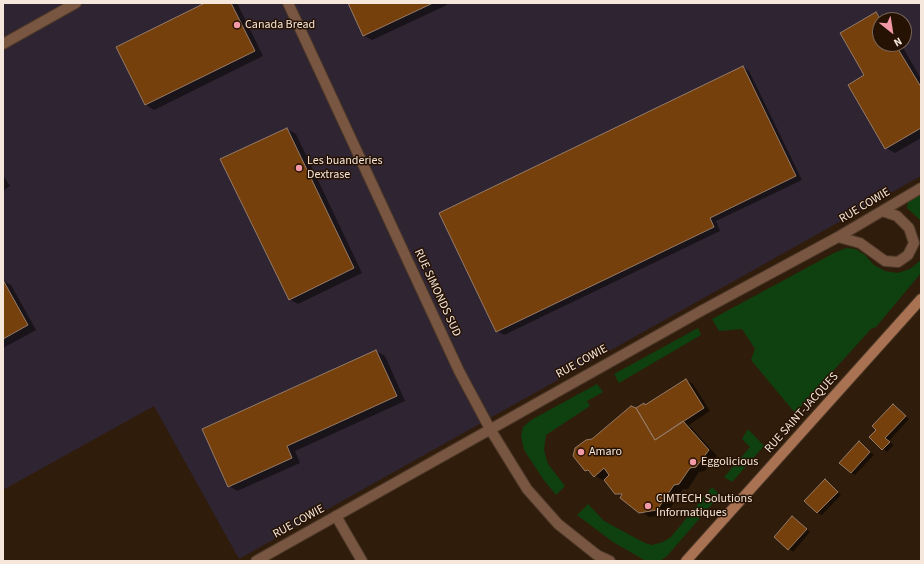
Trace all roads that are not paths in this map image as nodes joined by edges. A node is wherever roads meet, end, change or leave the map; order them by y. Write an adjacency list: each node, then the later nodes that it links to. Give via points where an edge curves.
1 (76, 3): 3 (street)
2 (288, 3): 8 (street, RUE SIMONDS SUD, via 459,370)
3 (3, 44)
4 (921, 188): 5 (street, RUE COWIE)
5 (882, 211): 6 (street, RUE COWIE); 6 (street, via 897,216 909,228 914,243 908,255 898,262 885,261 860,243)
6 (838, 237): 8 (street, RUE COWIE)
7 (921, 299): 13 (main road, RUE SAINT-JACQUES)
8 (490, 429): 9 (street, RUE COWIE); 12 (street, RUE SIMONDS SUD, via 527,489 558,524 597,555)
9 (336, 516): 10 (street, RUE COWIE); 11 (street)
10 (256, 561)
11 (362, 561)
12 (610, 561)
13 (686, 561)

